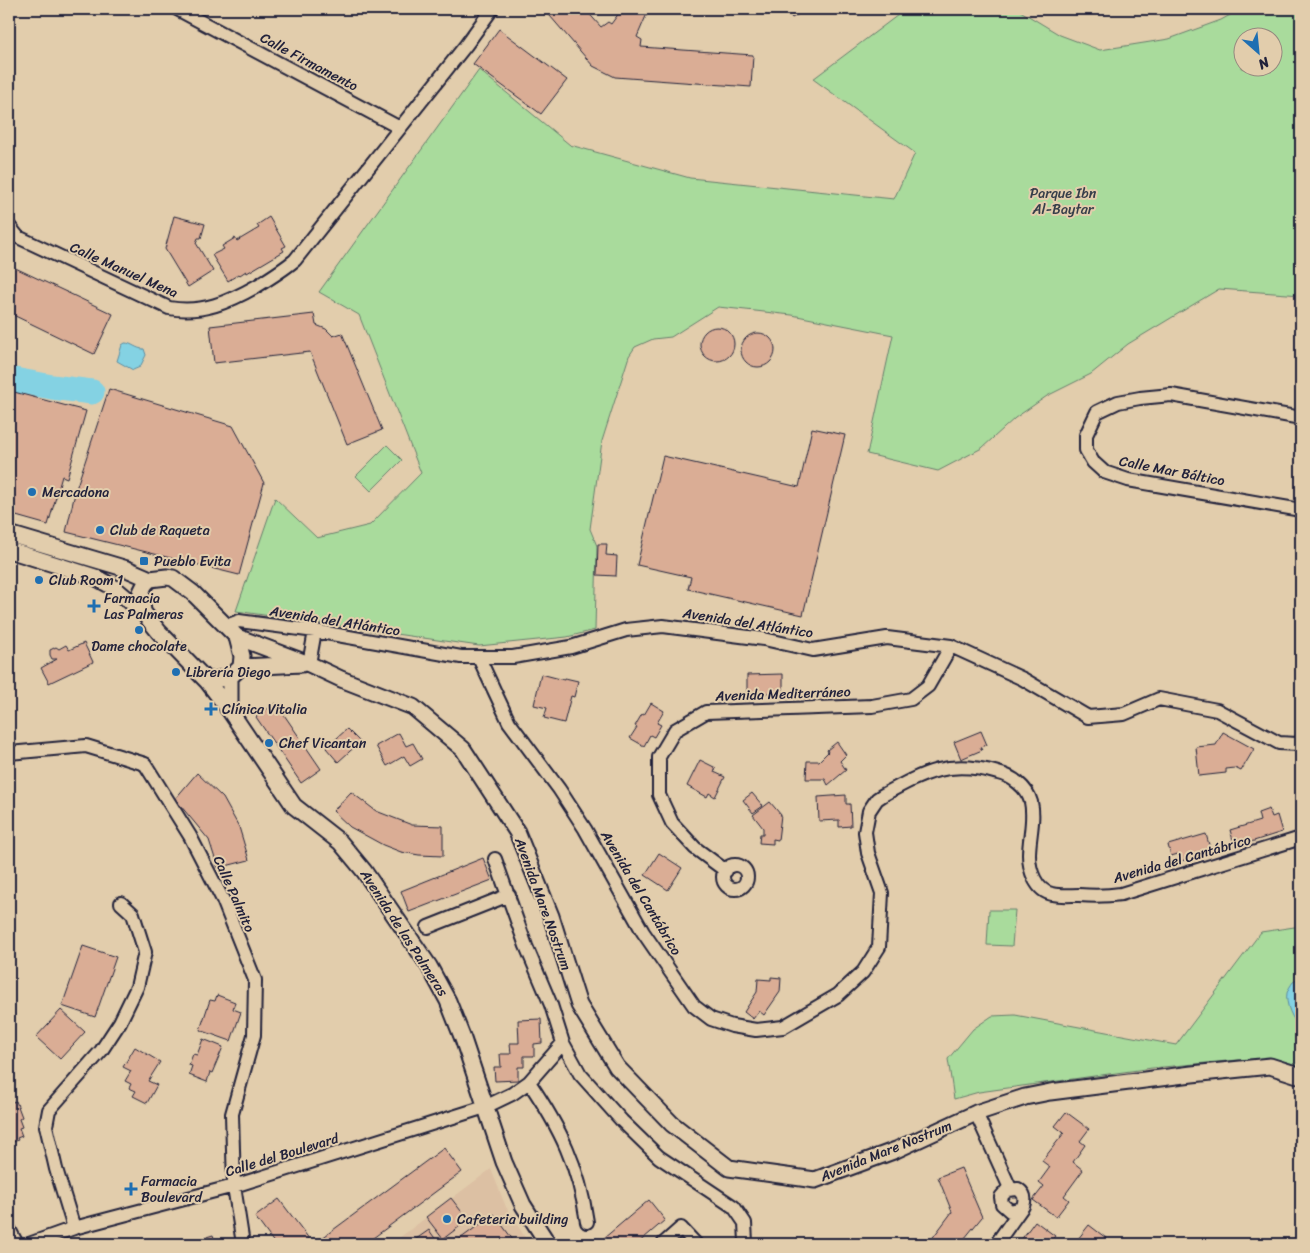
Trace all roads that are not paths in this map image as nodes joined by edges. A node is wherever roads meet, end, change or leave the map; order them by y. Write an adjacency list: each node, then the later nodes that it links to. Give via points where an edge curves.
1 (177, 9): 3 (street, Calle Firmamento)
2 (492, 9): 3 (street, Calle Manuel Mena)
3 (400, 128): 4 (street, Calle Manuel Mena, via 295,260 240,295 213,306 191,310 169,308 18,237)
4 (9, 226)
5 (1301, 418): 6 (street, Calle Mar Báltico, via 1171,395 1140,398 1118,402 1097,412 1086,435 1086,450 1104,472 1128,480)
6 (1301, 510)
7 (9, 534): 9 (street, via 127,569)
8 (9, 550): 10 (street, via 95,577 113,587)
9 (150, 579): 10 (street, via 141,592); 11 (street, via 167,577 179,582)
10 (143, 612): 18 (street, Avenida de las Palmeras)
11 (232, 631): 12 (street, Avenida del Atlántico, via 239,621); 15 (street, Avenida Mare Nostrum); 16 (street, via 242,656)
12 (315, 631): 14 (street, Avenida del Atlántico); 15 (street)
13 (951, 646): 14 (street, Avenida del Atlántico, via 887,638 814,650 764,639 663,626 626,630 571,647 513,657); 20 (street, Avenida del Atlántico, via 1023,679 1088,717 1124,714 1159,699 1217,710 1279,743 1297,744); 24 (street, Avenida Mediterráneo, via 928,686 911,699 872,706 706,712 675,730 659,757 659,796 672,823 695,848)
14 (480, 658): 22 (street, Avenida del Cantábrico, via 509,722 586,829 643,932 694,1006 711,1019 732,1026 756,1030 783,1027 838,996 863,972 879,948 882,893 866,846 869,811 882,795 926,773 970,766 1001,774 1016,782 1031,802 1028,857 1032,875 1050,894 1121,894)
15 (309, 664): 16 (street, Avenida Mare Nostrum); 32 (street, Avenida Mare Nostrum, via 413,707 463,748 517,832 551,916 579,1005 617,1067 672,1124 729,1168 815,1180 896,1150)
16 (241, 666): 17 (street)
17 (230, 677): 18 (street); 19 (street)
18 (206, 681): 19 (street, Avenida de las Palmeras)
19 (230, 711): 31 (street, Avenida de las Palmeras, via 294,806 340,842 364,871 429,966 448,1001)
20 (1301, 741)
21 (9, 753): 33 (street, Calle Palmito, via 86,746 145,764 190,836 223,900 255,980 254,1035 232,1114)
22 (1301, 838)
23 (495, 859): 25 (street)
24 (726, 871)
25 (509, 896): 27 (street); 28 (street, via 526,946 552,1005)
26 (122, 903): 38 (street, via 133,914 145,952 137,987 101,1051 49,1110 46,1126)
27 (428, 928)
28 (563, 1043): 30 (street, Calle del Boulevard); 47 (street, via 580,1074 659,1157 734,1207 745,1223)
29 (1301, 1076): 32 (street, Avenida Mare Nostrum, via 1270,1066 1192,1074 1050,1092)
30 (529, 1082): 31 (street, Calle del Boulevard); 37 (street, via 558,1126 584,1198)
31 (485, 1107): 33 (street, Calle del Boulevard); 44 (street, Avenida de las Palmeras, via 523,1205)
32 (976, 1113): 34 (street)
33 (234, 1186): 38 (street, Calle del Boulevard); 43 (street, Calle Palmito)
34 (1010, 1188): 35 (street, via 1002,1198); 36 (street, via 1018,1189 1024,1196)
35 (1005, 1208): 36 (street, via 1012,1211); 39 (street)
36 (1020, 1209): 39 (street)
37 (587, 1222)
38 (74, 1228): 42 (street, Calle del Boulevard)
39 (1008, 1228): 48 (street)
40 (9, 1229): 41 (street)
41 (17, 1244)
42 (29, 1244)
43 (243, 1244)
44 (548, 1244)
45 (663, 1244): 46 (street, via 681,1228)
46 (696, 1244)
47 (744, 1244)
48 (996, 1244)

